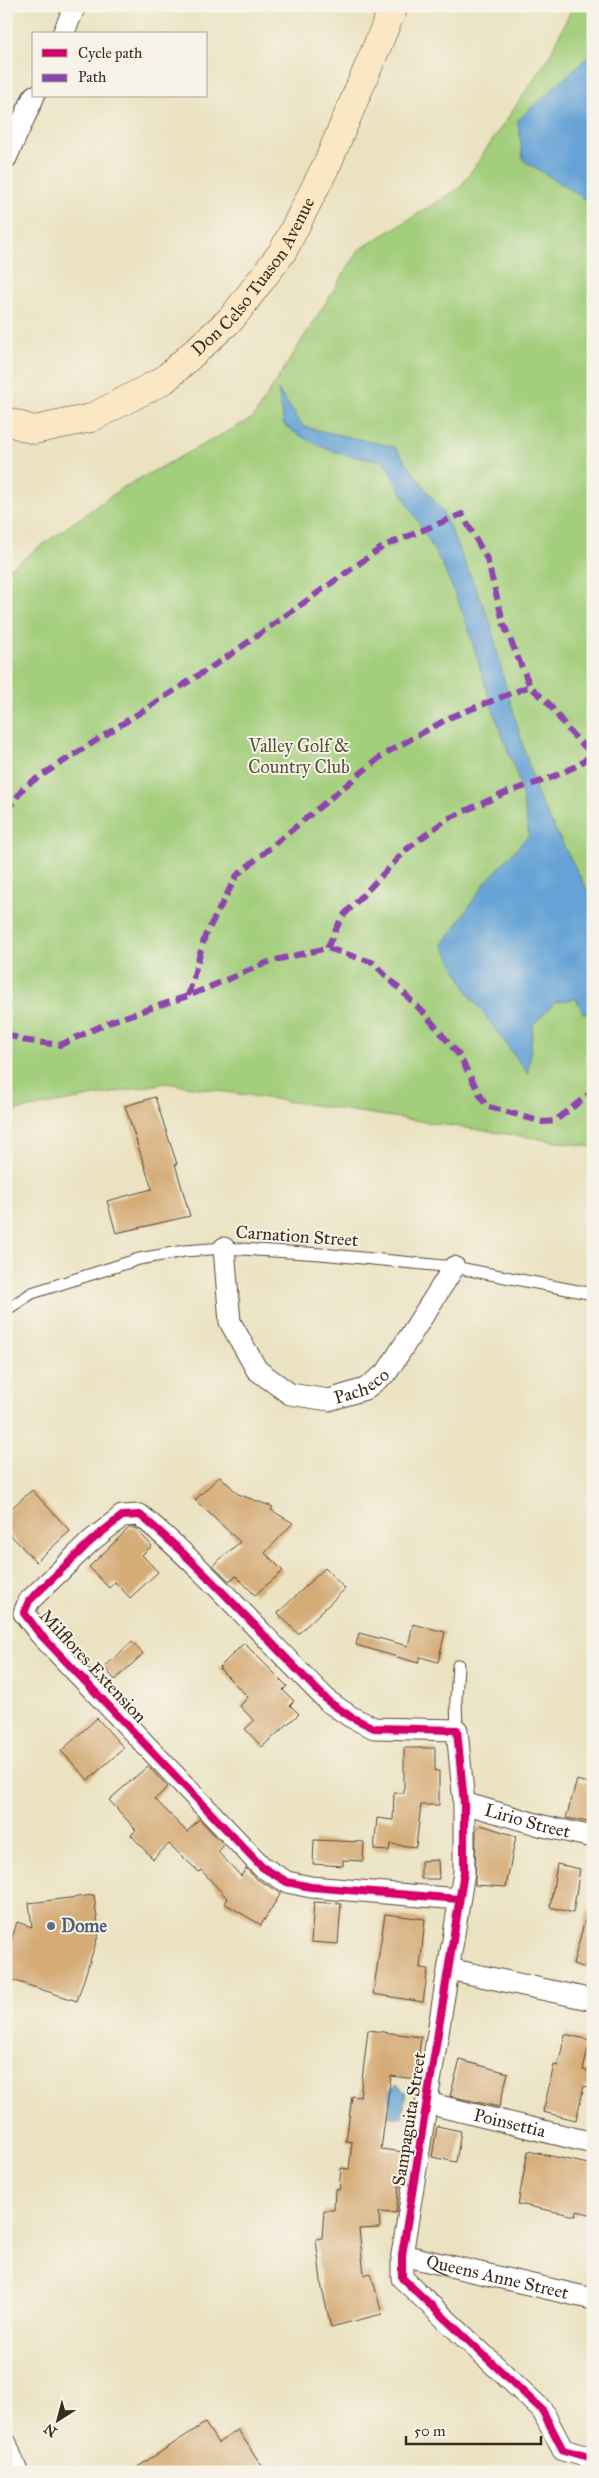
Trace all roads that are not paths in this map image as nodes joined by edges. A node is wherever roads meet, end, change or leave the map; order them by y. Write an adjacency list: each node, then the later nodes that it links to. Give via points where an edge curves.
1 (75, 6): 3 (street)
2 (394, 6): 6 (street, Don Celso Tuason Avenue, via 328,162 283,251 232,318 164,380 91,418 34,430)
3 (64, 32)
4 (33, 98): 5 (street)
5 (6, 158)
6 (6, 421)
7 (224, 1248): 8 (lane, Carnation Street); 8 (street, Pacheco, via 230,1322 257,1370 290,1394 329,1400 365,1389 387,1372); 10 (lane, Carnation Street, via 139,1259 32,1293)
8 (454, 1266): 9 (lane, Carnation Street)
9 (593, 1294)
10 (6, 1310)
11 (458, 1665): 12 (lane)
12 (458, 1730): 13 (street, Sampaguita Street); 15 (street, Milflores Extension, via 374,1728 351,1717 329,1702 213,1583 140,1515 122,1516 91,1541 29,1601 24,1613 262,1867 286,1882 311,1887)
13 (464, 1803): 14 (street, Lirio Street); 15 (street, Sampaguita Street, via 464,1872)
14 (593, 1837)
15 (459, 1899): 16 (street, Sampaguita Street)
16 (449, 1969): 17 (street); 18 (street, Sampaguita Street)
17 (593, 2000)
18 (427, 2103): 19 (street, Poinsettia); 20 (street, Sampaguita Street)
19 (593, 2143)
20 (402, 2255): 21 (street, Queens Anne Street); 23 (street, Sampaguita Street, via 402,2278 542,2410 563,2450)
21 (593, 2299)
22 (6, 2443): 24 (street)
23 (593, 2458)
24 (17, 2472)

